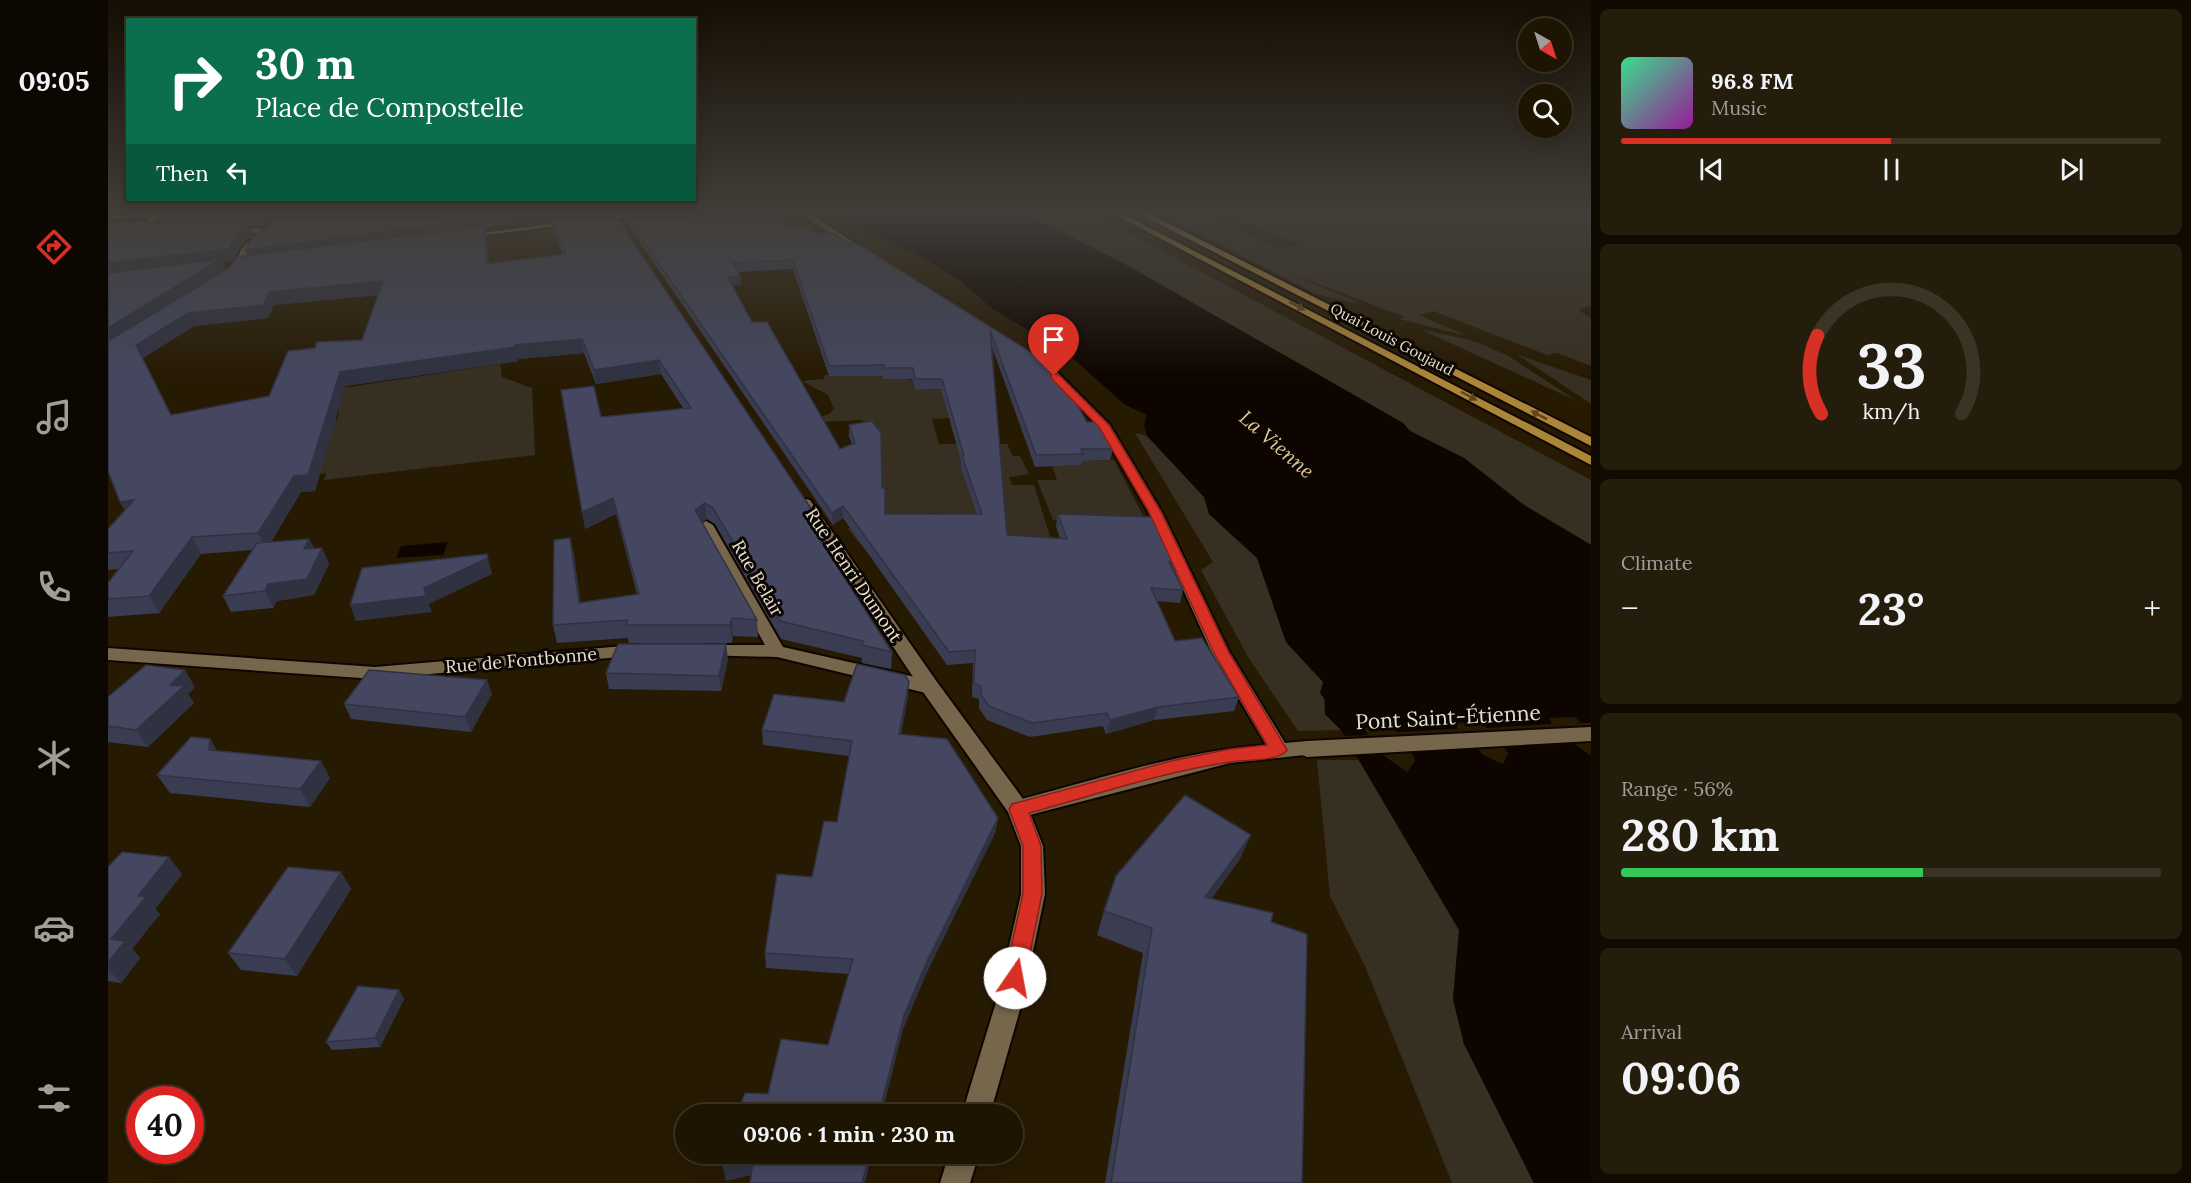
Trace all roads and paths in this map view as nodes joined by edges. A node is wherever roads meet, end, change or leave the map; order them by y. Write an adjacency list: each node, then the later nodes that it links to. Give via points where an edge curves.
1 (237, 267): 4 (main road)
2 (1220, 267): 7 (main road, Quai Louis Goujaud, one-way to 7)
3 (1248, 267): 6 (main road, Quai Louis Goujaud, one-way to 3)
4 (232, 269)
5 (1038, 360): 16 (street, via 1104,425 1155,512 1220,651)
6 (1591, 442)
7 (1591, 461)
8 (797, 491): 14 (street, Rue Henri Dumont)
9 (706, 525): 12 (street, Rue Belair)
10 (653, 651): 13 (street, Rue de Fontbonne, via 375,673)
11 (687, 651): 12 (street)
12 (777, 651): 14 (street)
13 (108, 654)
14 (930, 687): 17 (street, Rue Henri Dumont)
15 (1591, 734): 16 (street, Pont Saint-Étienne)
16 (1279, 750): 17 (street, Pont Saint-Étienne, via 1230,755 1171,768)
17 (1018, 809): 18 (street, Rue Henri Dumont, via 1032,846 1033,894 1010,999)
18 (979, 1104)
19 (961, 1164): 20 (street)
20 (955, 1183)

